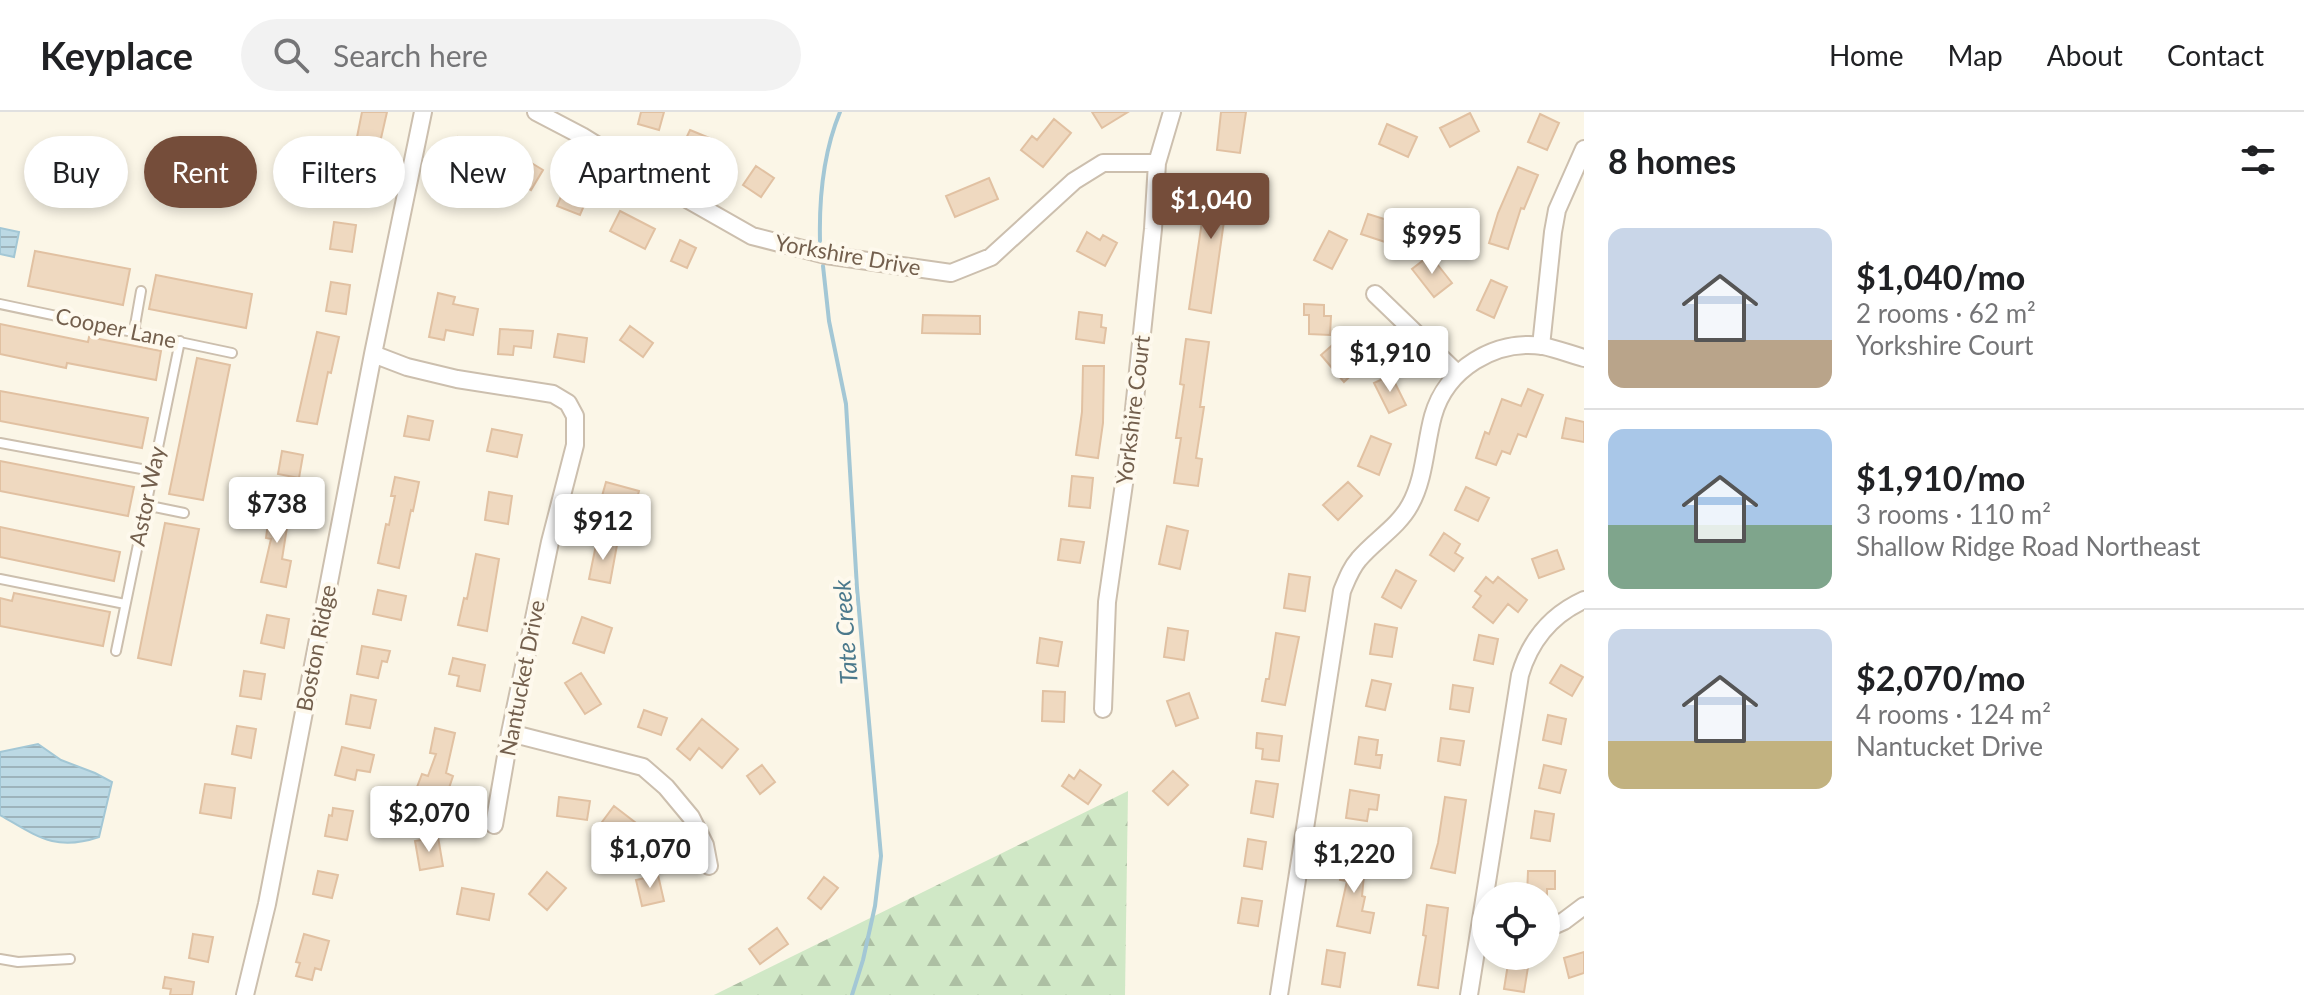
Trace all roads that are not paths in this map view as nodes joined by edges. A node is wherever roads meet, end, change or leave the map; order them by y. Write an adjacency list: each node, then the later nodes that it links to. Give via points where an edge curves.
1 (423, 112): 13 (street, Boston Ridge)
2 (536, 112): 5 (street, Yorkshire Drive, via 752,236 826,255 951,273 991,257 1074,181 1103,163)
3 (1172, 112): 5 (street, Yorkshire Court)
4 (1584, 149): 11 (street, via 1557,210)
5 (1157, 163): 24 (street, Yorkshire Court, via 1132,428 1107,602)
6 (141, 291): 9 (lane)
7 (1375, 294): 15 (street)
8 (0, 304): 9 (lane, Cooper Lane)
9 (134, 331): 10 (lane, Cooper Lane)
10 (180, 341): 12 (lane, Cooper Lane); 17 (lane, Astor Way)
11 (1541, 346): 14 (street); 15 (street, via 1495,350)
12 (232, 353)
13 (373, 354): 25 (street, Nantucket Drive, via 457,379 553,394 568,403 575,416 575,445); 34 (street, Boston Ridge)
14 (1584, 358)
15 (1458, 374): 35 (street, via 1438,403 1409,506 1360,557 1342,591)
16 (0, 443): 17 (lane)
17 (152, 471): 18 (lane, Astor Way)
18 (145, 505): 19 (lane); 22 (lane, Astor Way)
19 (184, 513)
20 (0, 579): 22 (lane)
21 (1584, 600): 28 (street, via 1552,619 1533,642 1520,675)
22 (125, 604): 23 (lane, Astor Way)
23 (116, 651)
24 (1103, 709)
25 (510, 733): 26 (street, Nantucket Drive); 27 (street, via 643,767 691,817)
26 (494, 825)
27 (709, 866)
28 (1490, 882)
29 (1584, 906): 30 (street)
30 (1560, 923)
31 (0, 959): 32 (lane)
32 (70, 959)
33 (1474, 970): 36 (street)
34 (245, 995)
35 (1279, 995)
36 (1469, 995)

